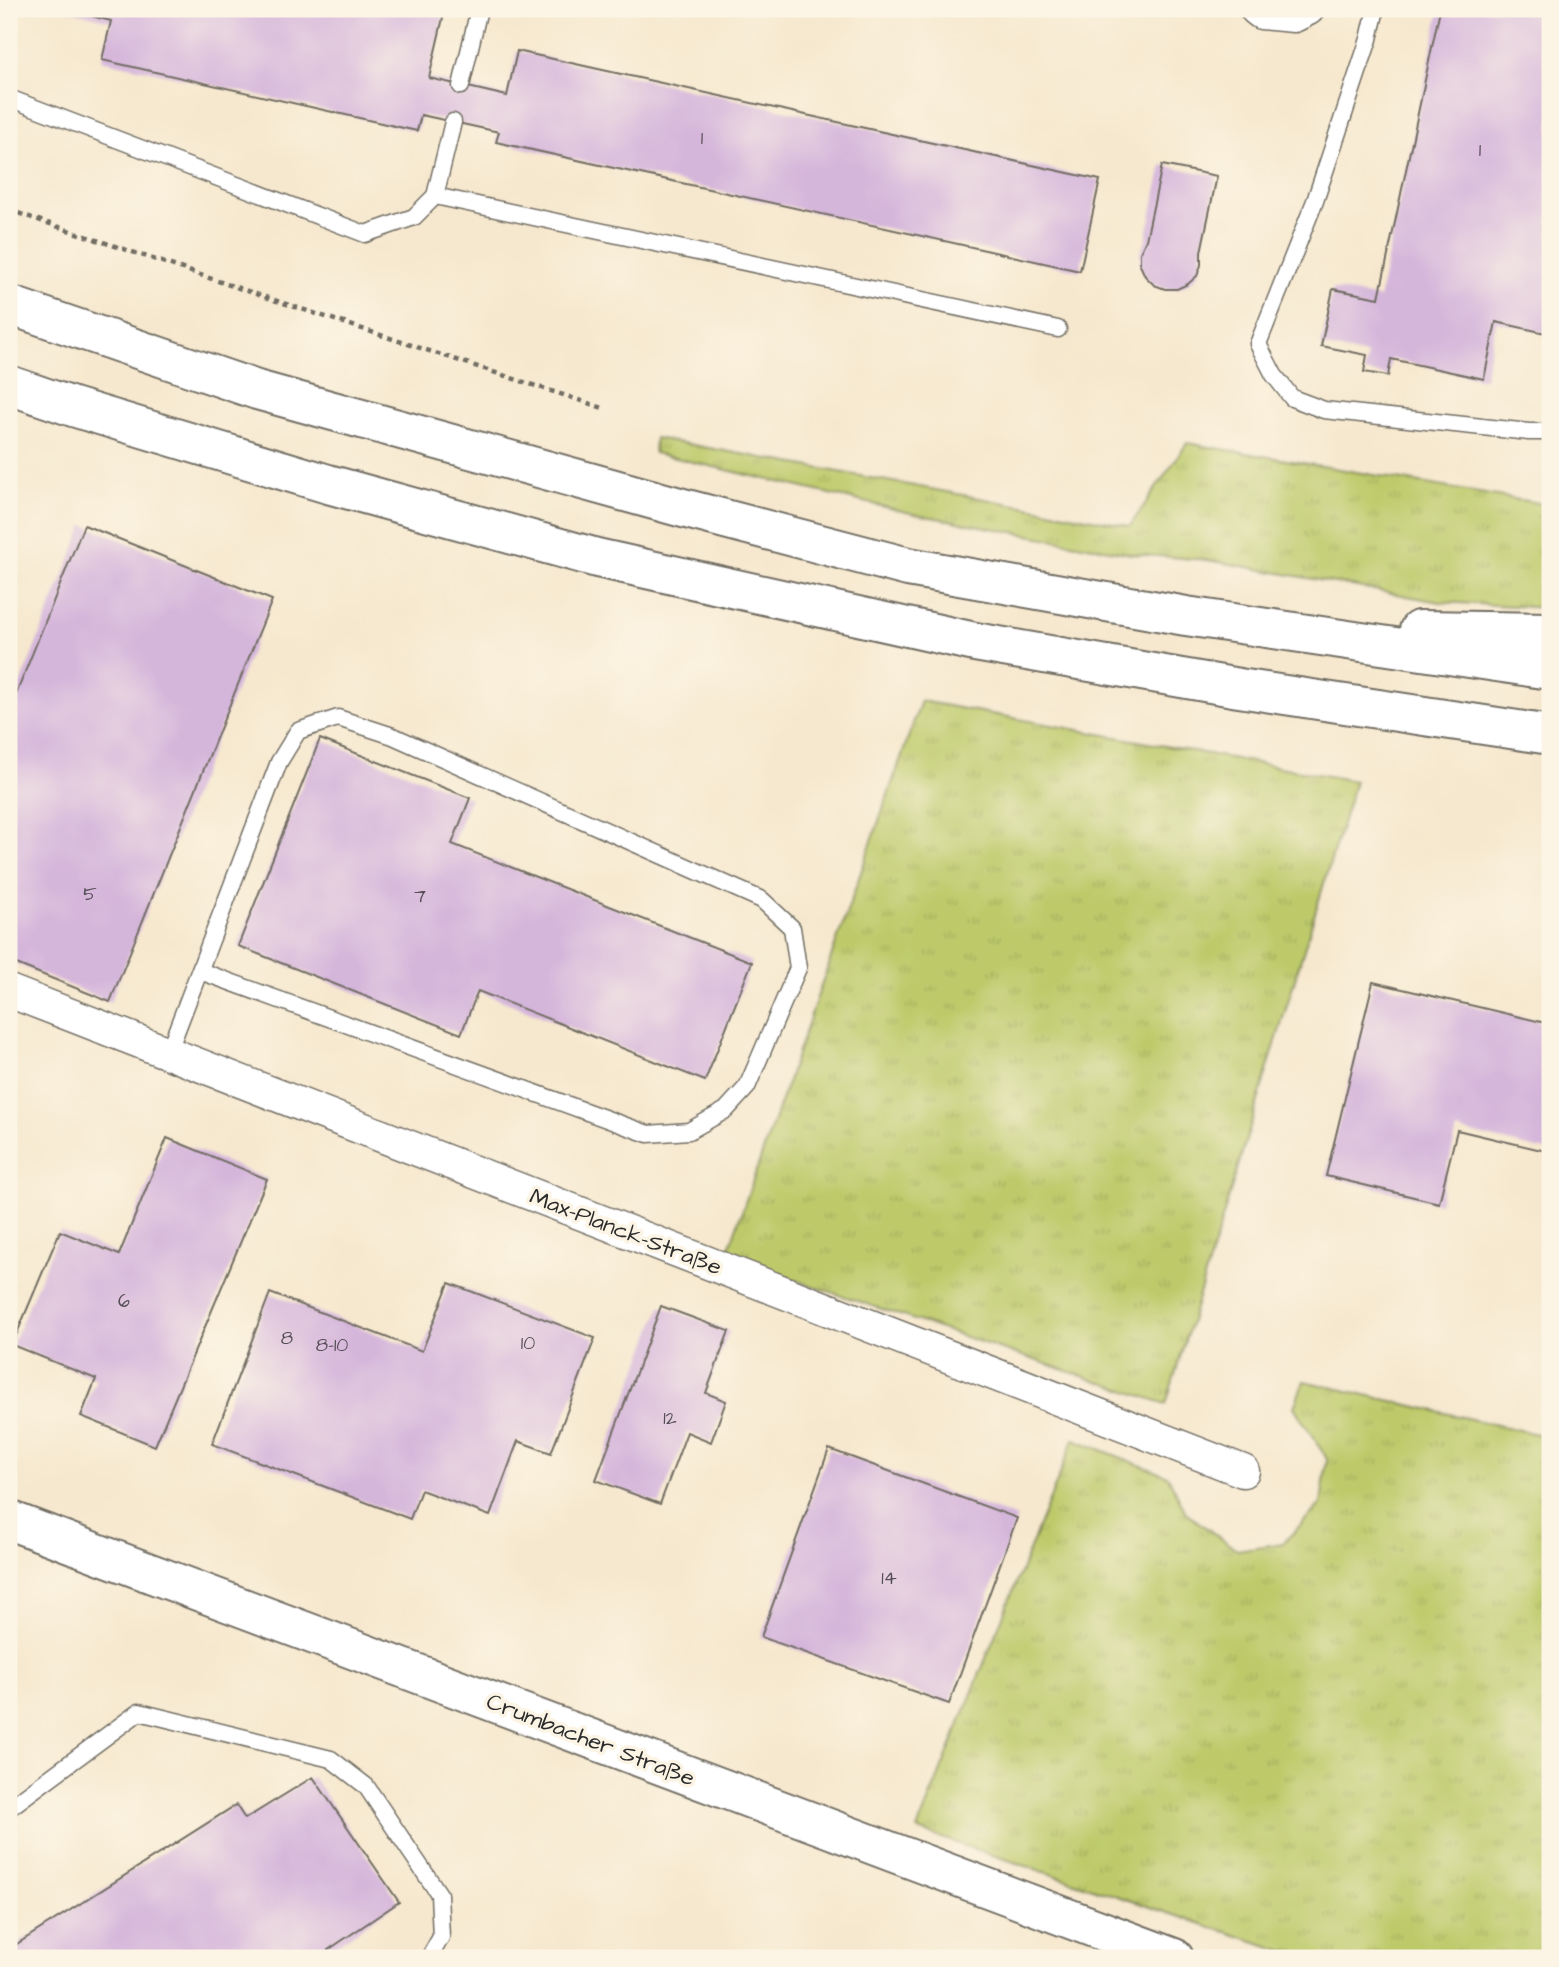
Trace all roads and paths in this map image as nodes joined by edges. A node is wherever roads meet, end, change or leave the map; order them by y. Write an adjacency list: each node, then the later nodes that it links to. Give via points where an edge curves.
1 (480, 9): 5 (lane)
2 (1256, 9): 3 (street, via 1294,16)
3 (1308, 9)
4 (1376, 9): 14 (lane, via 1315,201 1258,344 1292,398 1324,410)
5 (461, 86)
6 (9, 98): 8 (lane, via 365,234 414,217)
7 (453, 122): 8 (lane)
8 (435, 196): 11 (lane)
9 (9, 210): 13 (path)
10 (9, 304): 15 (main road, via 257,390 683,508 908,567)
11 (1058, 329)
12 (9, 385): 18 (main road, via 315,480 597,558 975,642)
13 (606, 409)
14 (1550, 432)
15 (1186, 616): 16 (main road, via 1437,631); 17 (main road)
16 (1550, 632)
17 (1550, 670)
18 (1550, 735)
19 (200, 971): 19 (lane, via 279,762 298,731 338,719 393,736 762,900 792,928 798,968 747,1087 726,1110 689,1130 648,1134); 21 (lane)
20 (9, 991): 21 (street, Max-Planck-Straße)
21 (169, 1053): 22 (street, Max-Planck-Straße)
22 (1243, 1471)
23 (9, 1520): 26 (main road, Crumbacher Straße)
24 (9, 1808): 25 (lane, via 139,1712 331,1759 366,1786 439,1895 441,1937)
25 (429, 1958)
26 (1174, 1958)

